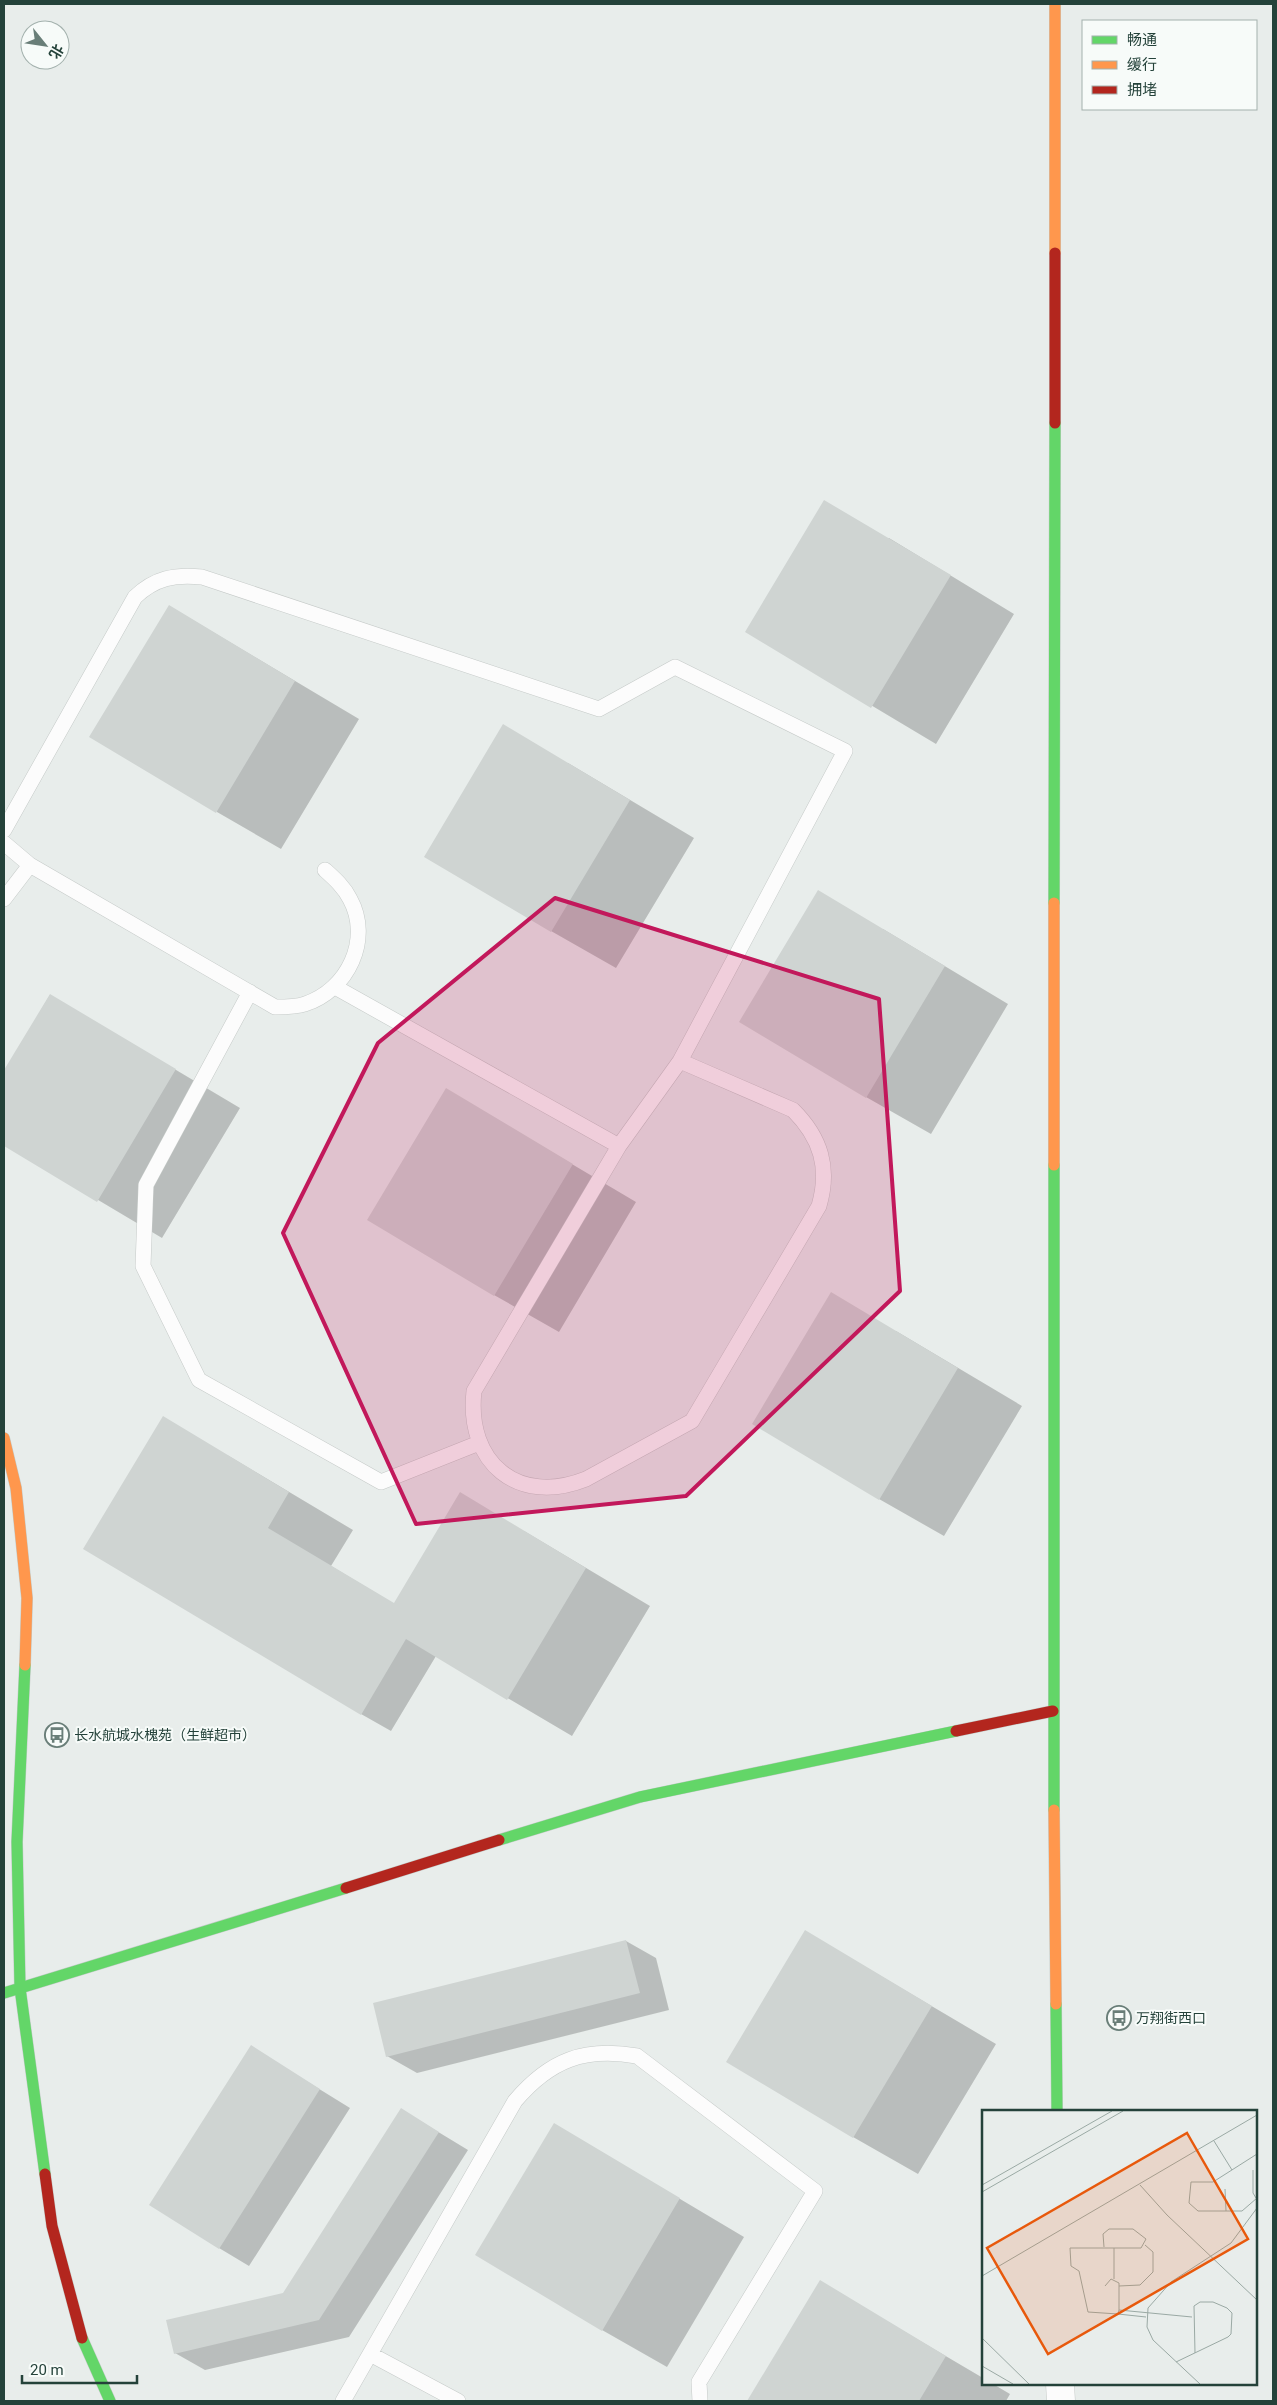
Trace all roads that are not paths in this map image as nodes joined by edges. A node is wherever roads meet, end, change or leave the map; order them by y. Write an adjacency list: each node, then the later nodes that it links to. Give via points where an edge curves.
1 (1054, 4): 13 (street)
2 (4, 830): 9 (lane, via 135,597 146,587 172,576 202,577 599,709 675,667 846,751)
3 (4, 843): 4 (lane)
4 (30, 865): 6 (lane); 8 (lane)
5 (325, 870): 7 (lane, via 340,883 357,917 355,954)
6 (4, 898)
7 (335, 987): 8 (lane, via 312,1001 290,1007 275,1007); 10 (lane)
8 (250, 992): 12 (lane, via 146,1185 143,1266 199,1380 381,1482)
9 (680, 1061): 10 (lane); 12 (lane, via 793,1110 806,1123 816,1139 825,1173 824,1190 811,1221 692,1421 586,1479 551,1488 515,1480 488,1458)
10 (619, 1146): 12 (lane, via 474,1391 472,1408)
11 (4, 1438): 14 (street, via 16,1488 27,1598 17,1842)
12 (479, 1442)
13 (1053, 1711): 14 (street, via 640,1797); 16 (street)
14 (20, 1988): 15 (street); 19 (street, via 52,2226 80,2334)
15 (4, 1993)
16 (1057, 2110)
17 (370, 2354): 20 (lane); 21 (lane); 22 (lane, via 515,2101 530,2083 569,2059 614,2052 637,2056 815,2191 699,2382)
18 (1060, 2385): 23 (street)
19 (110, 2401)
20 (342, 2401)
21 (458, 2401)
22 (700, 2401)
23 (1060, 2401)

